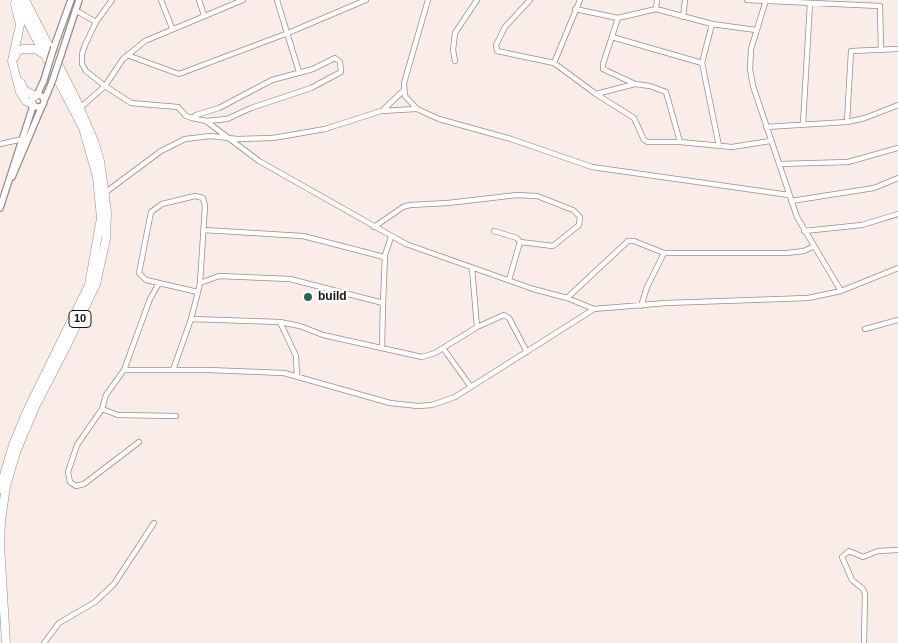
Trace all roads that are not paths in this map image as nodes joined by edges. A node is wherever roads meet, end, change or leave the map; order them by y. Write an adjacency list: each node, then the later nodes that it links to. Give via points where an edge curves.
1 (15, 0): 34 (highway, 10); 46 (highway, via 20,21 12,60 20,92)
2 (25, 0): 48 (highway, 10)
3 (71, 0): 44 (street, bridge)
4 (79, 0): 22 (street)
5 (112, 0): 26 (street)
6 (161, 0): 28 (street)
7 (199, 0): 23 (street)
8 (243, 0): 23 (street)
9 (277, 0): 30 (street)
10 (366, 0): 30 (street)
11 (428, 0): 42 (street)
12 (530, 0): 37 (street, via 505,27 496,48 500,52)
13 (580, 0): 20 (street)
14 (657, 0): 21 (street)
15 (685, 0): 24 (street)
16 (747, 0): 18 (street)
17 (476, 1): 36 (street, via 455,33)
18 (766, 1): 19 (street); 29 (street)
19 (810, 3): 32 (street, via 881,7); 54 (street)
20 (576, 8): 25 (street); 37 (street)
21 (656, 8): 24 (street); 25 (street)
22 (75, 10): 26 (street); 45 (street, bridge)
23 (204, 15): 28 (street)
24 (684, 17): 27 (street)
25 (618, 18): 31 (street)
26 (96, 22): 41 (street, via 82,60 86,71)
27 (712, 24): 29 (street); 38 (street)
28 (172, 28): 35 (street, via 145,41)
29 (756, 30): 55 (street, via 750,69)
30 (288, 33): 35 (street, via 179,74); 39 (street)
31 (612, 37): 38 (street); 40 (street, via 602,67)
32 (881, 50): 33 (street); 53 (street, via 851,51)
33 (898, 50)
34 (46, 55): 44 (highway, via 29,48 16,53 21,86); 105 (highway, 10, via 88,142 100,190 100,233 89,285 27,411)
35 (127, 55): 41 (street)
36 (454, 61)
37 (554, 63): 43 (street)
38 (702, 64): 61 (street)
39 (299, 72): 51 (street, via 264,83 219,108); 52 (street, via 335,58 342,67 339,74 311,88 227,119)
40 (635, 84): 43 (street); 59 (street, via 666,92)
41 (105, 86): 48 (street); 51 (street, via 127,102 178,107)
42 (404, 90): 49 (street, via 407,100); 50 (street)
43 (596, 94): 59 (street, via 634,118 644,140)
44 (36, 96): 45 (street); 46 (street)
45 (43, 103): 46 (street, via 37,108); 65 (street)
46 (33, 105): 57 (street)
47 (898, 105): 53 (street)
48 (80, 108): 66 (highway, 10, via 100,161)
49 (416, 109): 50 (street); 67 (street, via 439,120 511,139 592,167)
50 (381, 111): 56 (street, via 341,125 300,134 255,140)
51 (192, 118): 52 (street)
52 (206, 121): 56 (street)
53 (847, 122): 54 (street)
54 (803, 124): 55 (street)
55 (766, 127): 58 (street)
56 (226, 138): 66 (street, via 198,136 172,144); 70 (street, via 266,165)
57 (23, 139): 60 (street); 65 (street)
58 (770, 141): 61 (street, via 732,148); 63 (street)
59 (680, 142): 61 (street)
60 (0, 144)
61 (719, 146)
62 (898, 148): 63 (street, via 848,162)
63 (780, 164): 67 (street)
64 (898, 178): 67 (street, via 874,188)
65 (11, 179): 68 (street)
66 (106, 192): 108 (highway, 10, via 106,240 96,284 35,408 6,486 0,552)
67 (790, 198): 73 (street)
68 (0, 208)
69 (898, 214): 73 (street, via 862,225)
70 (374, 227): 74 (street); 75 (street, via 410,205 517,195 537,196 572,210 580,217 579,225 553,246)
71 (204, 230): 78 (street, via 304,236); 82 (street, via 204,201 201,197 169,201 153,209 139,273 143,278); 83 (street)
72 (494, 231): 75 (street, via 517,238)
73 (804, 231): 76 (street)
74 (391, 237): 78 (street); 79 (street)
75 (520, 242): 81 (street)
76 (814, 246): 77 (street, via 787,253); 84 (street)
77 (664, 254): 86 (street, via 627,241); 88 (street)
78 (384, 257): 87 (street)
79 (472, 268): 81 (street); 93 (street)
80 (898, 269): 84 (street)
81 (509, 280): 86 (street)
82 (158, 283): 85 (street); 98 (street)
83 (200, 283): 85 (street); 87 (street, via 219,276 290,279)
84 (841, 291): 88 (street, via 797,299)
85 (198, 292): 90 (street)
86 (567, 298): 89 (street)
87 (383, 303): 95 (street)
88 (641, 306): 89 (street)
89 (594, 309): 97 (street)
90 (191, 319): 92 (street); 99 (street)
91 (898, 320): 94 (street)
92 (280, 322): 95 (street); 100 (street, via 298,360)
93 (477, 327): 96 (street); 97 (street, via 507,316)
94 (865, 329)
95 (382, 348): 96 (street, via 422,357)
96 (443, 348): 101 (street)
97 (527, 352): 101 (street)
98 (124, 370): 99 (street); 102 (street, via 106,395)
99 (173, 370): 100 (street, via 269,372)
100 (297, 376): 101 (street, via 390,403 418,406 441,403)
101 (471, 387)
102 (102, 409): 103 (street, via 118,415); 104 (street, via 77,445 68,472 70,482 80,486 94,478)
103 (176, 416)
104 (139, 442)
105 (0, 489)
106 (154, 523): 109 (street, via 114,584 95,602 59,623)
107 (898, 550): 110 (street, via 878,551 863,558 848,551 842,557 852,580 865,594)
108 (6, 643)
109 (44, 643)
110 (864, 643)

